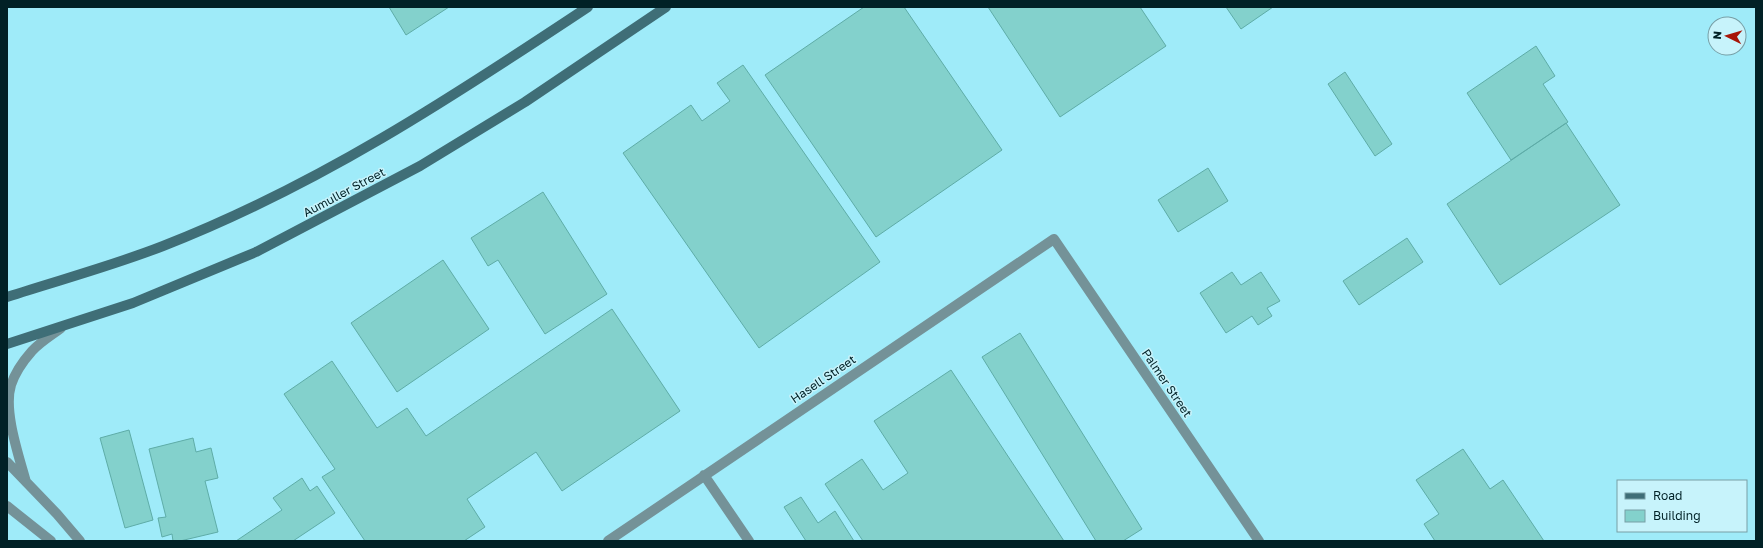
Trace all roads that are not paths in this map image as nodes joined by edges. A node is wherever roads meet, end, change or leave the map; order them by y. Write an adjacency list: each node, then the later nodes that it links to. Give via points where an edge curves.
1 (588, 7): 4 (main road, via 431,110 358,153 289,189 163,246)
2 (666, 7): 5 (main road, Aumuller Street, via 525,102 420,166 340,210 256,252 182,284)
3 (1054, 239): 8 (street, Hasell Street); 15 (street, Palmer Street)
4 (7, 297)
5 (61, 328): 6 (main road, Aumuller Street); 9 (street, via 33,350 19,368 11,385 10,411 15,444)
6 (7, 344)
7 (7, 462): 9 (street)
8 (704, 475): 13 (street, Hasell Street); 14 (street)
9 (26, 482): 12 (street)
10 (7, 506): 11 (street)
11 (51, 541)
12 (80, 541)
13 (608, 541)
14 (750, 541)
15 (1259, 541)

